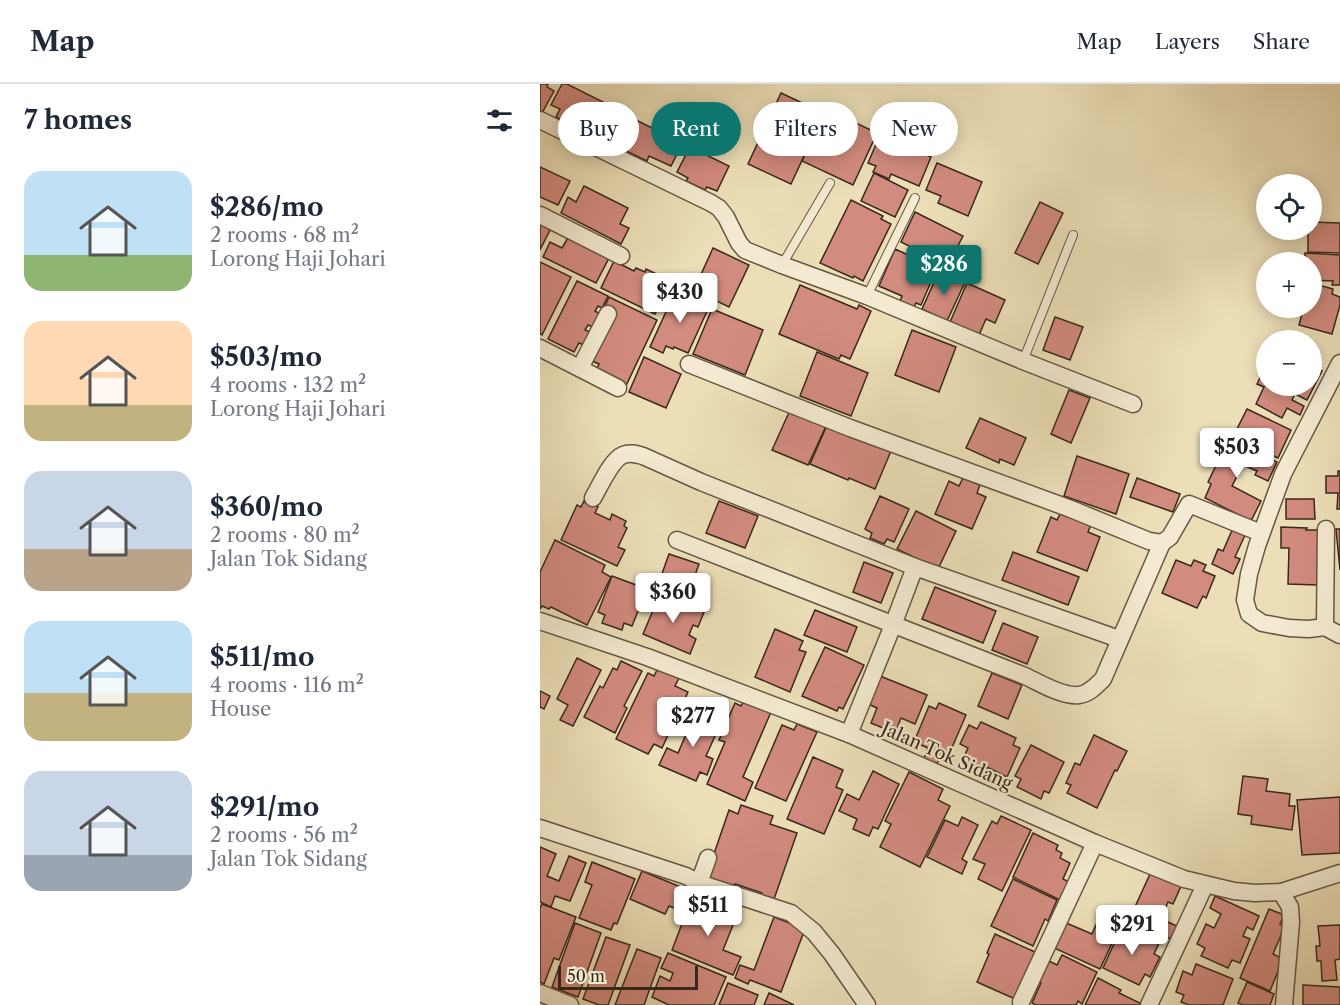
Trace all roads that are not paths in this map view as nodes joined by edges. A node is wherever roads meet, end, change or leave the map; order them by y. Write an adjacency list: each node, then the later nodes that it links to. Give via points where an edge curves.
1 (540, 120): 7 (street, via 711,203 726,217 745,250)
2 (830, 183): 7 (lane)
3 (915, 198): 8 (lane)
4 (540, 215): 6 (street)
5 (1073, 235): 11 (lane)
6 (621, 256)
7 (782, 265): 8 (street)
8 (867, 296): 11 (street)
9 (608, 314): 14 (street)
10 (540, 348): 14 (street)
11 (1023, 361): 16 (street)
12 (1340, 363): 19 (street, via 1283,474)
13 (689, 364): 21 (street, via 850,429)
14 (580, 368): 15 (street)
15 (618, 388)
16 (1133, 404)
17 (593, 498): 22 (street, via 615,461 633,453)
18 (1326, 530): 25 (street)
19 (1261, 533): 21 (street, via 1189,504 1170,537); 25 (street, via 1245,600 1249,614 1262,623)
20 (677, 540): 24 (street)
21 (1162, 543): 26 (street)
22 (915, 567): 24 (street); 26 (street)
23 (540, 621): 27 (street, Jalan Tok Sidang)
24 (893, 626): 26 (street, via 1061,692 1080,695 1103,679); 27 (street)
25 (1333, 631)
26 (1119, 639)
27 (849, 734): 29 (street, Jalan Tok Sidang)
28 (540, 828): 32 (street)
29 (1095, 843): 33 (street, Jalan Tok Sidang); 36 (street)
30 (708, 858): 32 (street)
31 (1340, 873): 34 (street, Jalan Tok Sidang)
32 (699, 883): 38 (street, via 791,913 814,932)
33 (1205, 885): 34 (street, Jalan Tok Sidang, via 1255,893); 39 (street)
34 (1281, 892): 40 (street, via 1290,907 1291,922)
35 (540, 993): 37 (street)
36 (1021, 1002)
37 (570, 1005)
38 (867, 1005)
39 (1149, 1005)
40 (1284, 1005)

